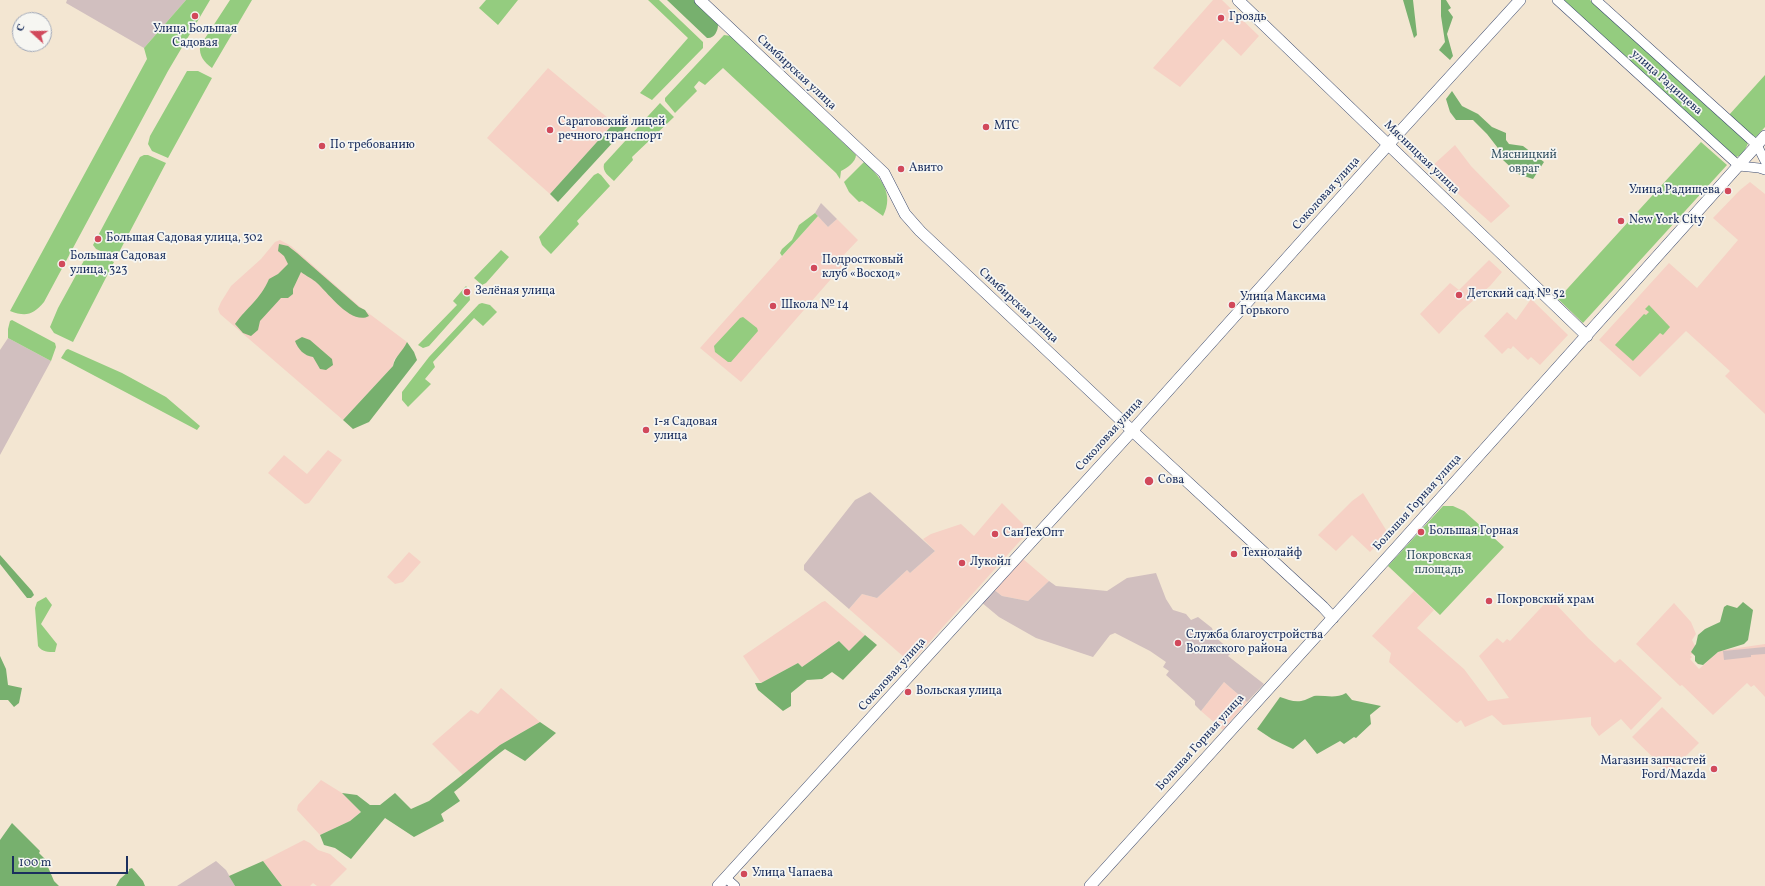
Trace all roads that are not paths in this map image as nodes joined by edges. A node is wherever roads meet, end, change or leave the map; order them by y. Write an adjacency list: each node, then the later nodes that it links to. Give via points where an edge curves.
1 (700, 0): 13 (main road, Симбирская улица, via 884,173 905,214 920,231)
2 (1238, 0): 7 (main road, Мясницкая улица)
3 (1520, 0): 7 (main road, Соколовая улица)
4 (1557, 0): 10 (street, улица Радищева)
5 (1596, 0): 8 (street, улица Радищева)
6 (1765, 136): 8 (main road, Большая Горная улица)
7 (1388, 144): 12 (main road, Мясницкая улица); 13 (main road, Соколовая улица)
8 (1757, 145): 9 (street, улица Радищева); 10 (main road, Большая Горная улица)
9 (1765, 161)
10 (1739, 166): 11 (street); 12 (main road, Большая Горная улица)
11 (1765, 170)
12 (1586, 336): 14 (main road, Большая Горная улица)
13 (1132, 430): 14 (main road, Симбирская улица); 15 (main road, Соколовая улица)
14 (1333, 618): 17 (main road, Большая Горная улица)
15 (722, 882): 16 (street)
16 (736, 886)
17 (1090, 886)

